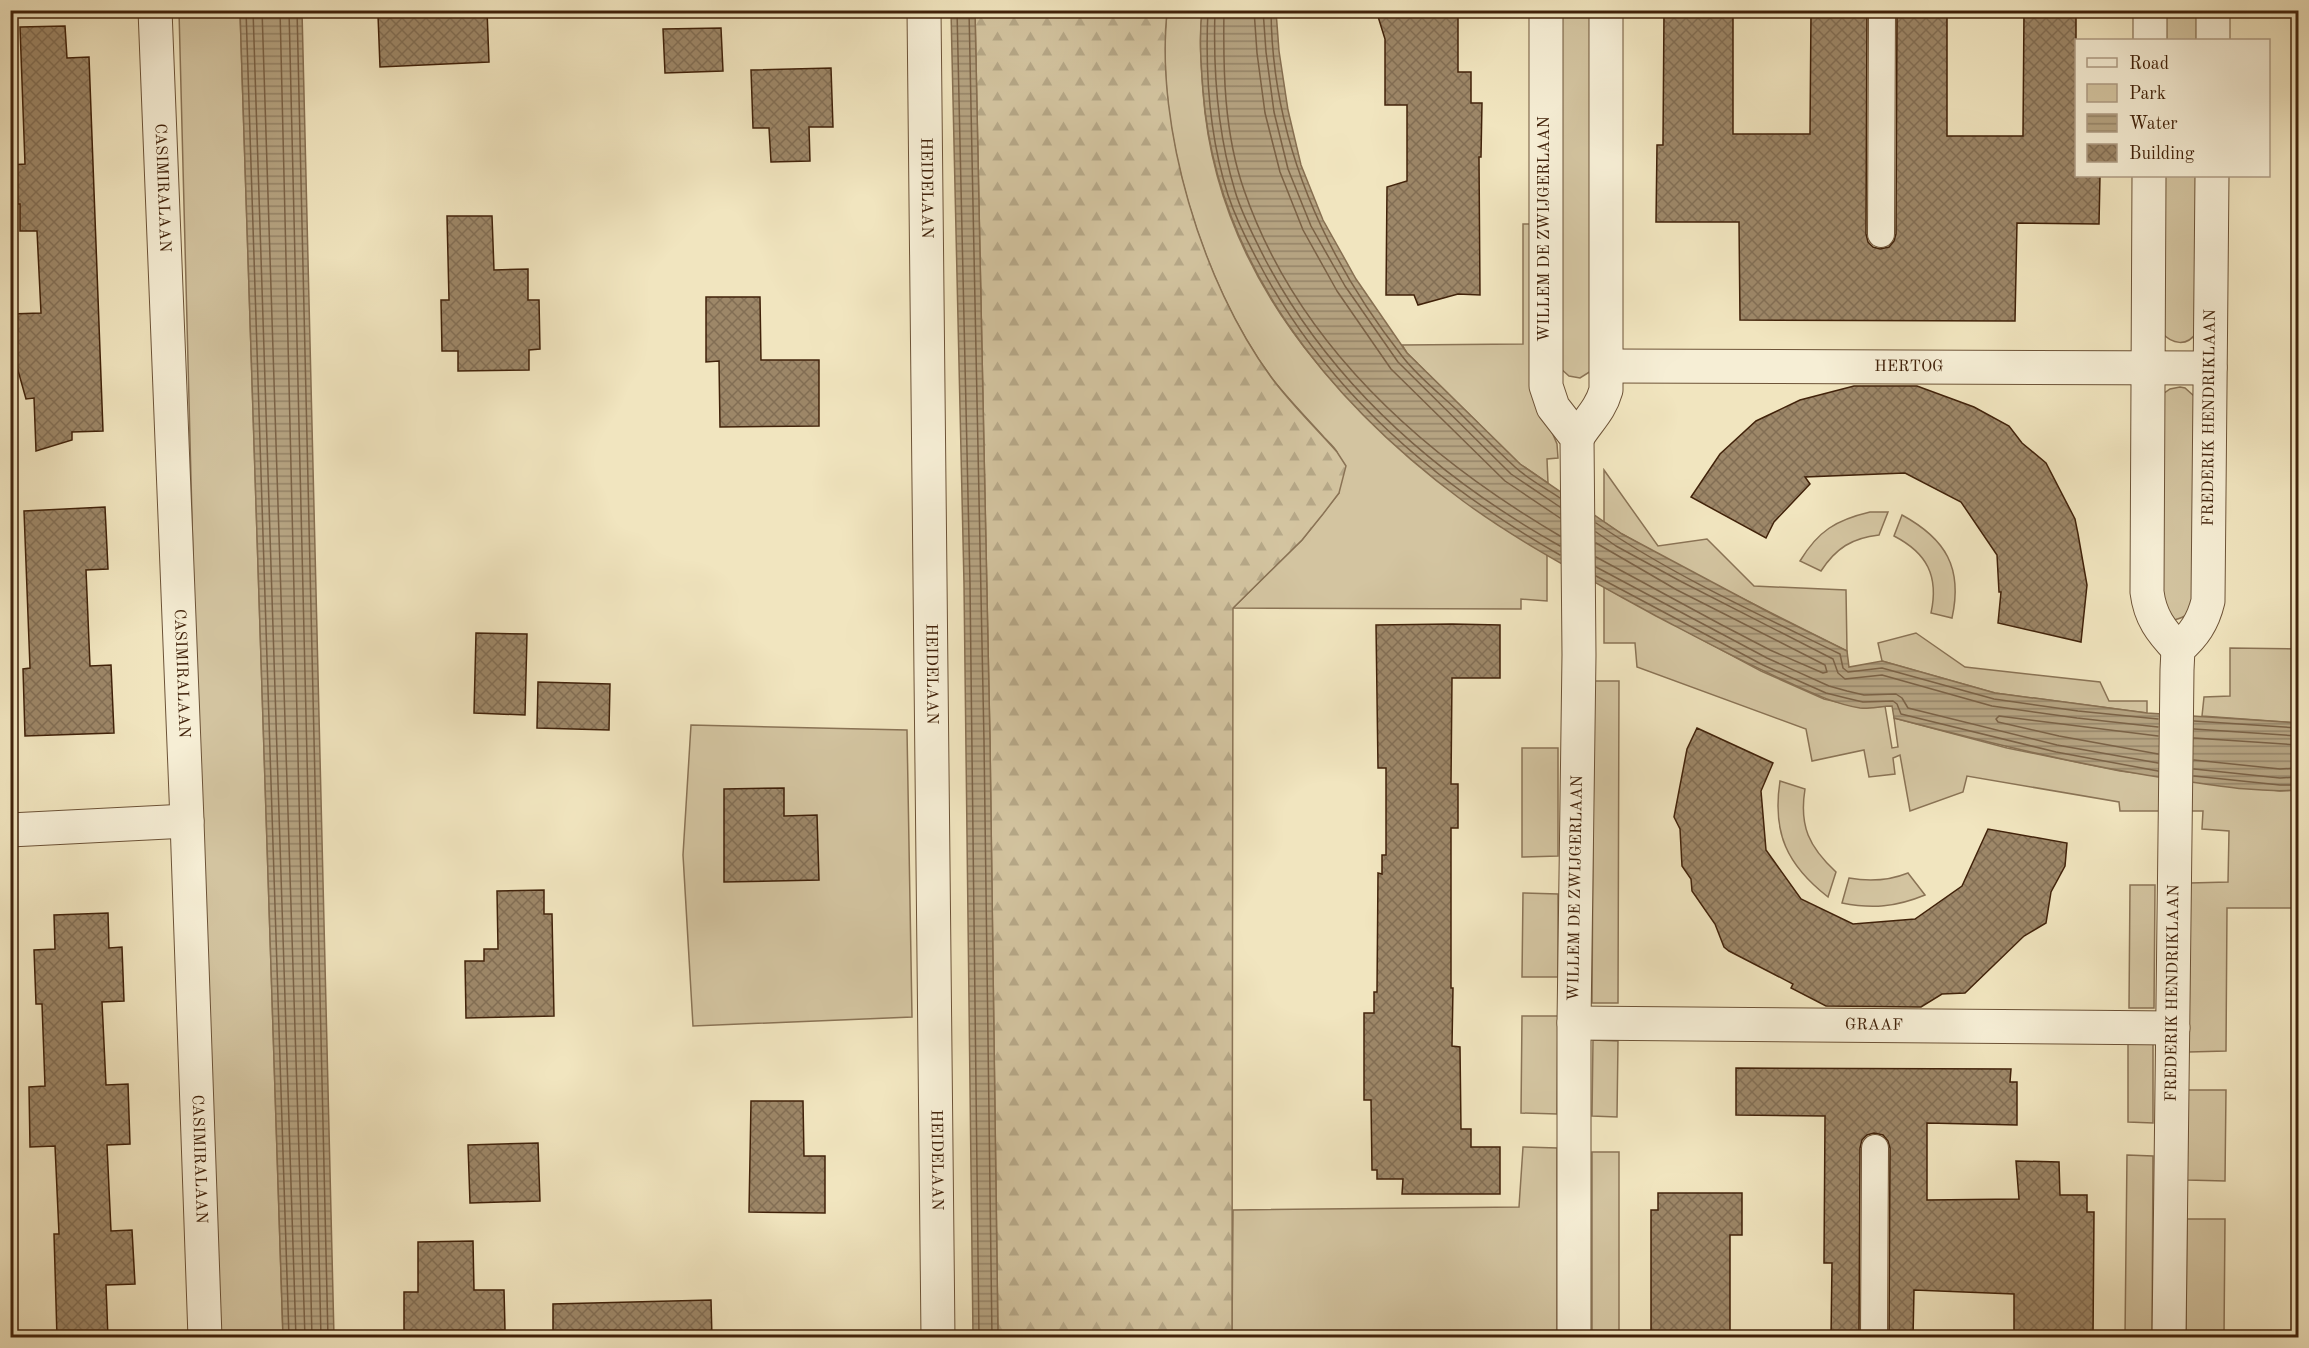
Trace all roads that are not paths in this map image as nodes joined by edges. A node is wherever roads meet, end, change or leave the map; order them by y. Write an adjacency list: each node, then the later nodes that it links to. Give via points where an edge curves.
1 (155, 10): 18 (street, CASIMIRALAAN)
2 (924, 10): 24 (street, HEIDELAAN)
3 (1546, 10): 16 (street, WILLEM DE ZWIJGERLAAN, via 1546,386 1553,407)
4 (1606, 10): 13 (street)
5 (1882, 10): 12 (lane)
6 (2150, 10): 8 (street)
7 (2213, 10): 9 (street)
8 (2150, 39)
9 (2212, 39)
10 (2149, 177): 14 (street)
11 (2212, 177): 15 (street, FREDERIK HENDRIKLAAN)
12 (1881, 234)
13 (1607, 366): 14 (street, HERTOG); 16 (street, via 1602,403)
14 (2147, 368): 15 (street, HERTOG); 17 (street, via 2148,606 2157,626)
15 (2210, 368): 17 (street, FREDERIK HENDRIKLAAN, via 2208,601 2198,629)
16 (1577, 438): 20 (street, WILLEM DE ZWIJGERLAAN, via 1579,655)
17 (2178, 649): 21 (street, FREDERIK HENDRIKLAAN)
18 (187, 821): 19 (street); 23 (street, CASIMIRALAAN)
19 (10, 830)
20 (1574, 1023): 21 (street, GRAAF); 25 (street, WILLEM DE ZWIJGERLAAN)
21 (2174, 1028): 27 (street, FREDERIK HENDRIKLAAN)
22 (1875, 1148): 26 (lane)
23 (205, 1338)
24 (938, 1338)
25 (1574, 1338)
26 (1874, 1338)
27 (2169, 1338)

